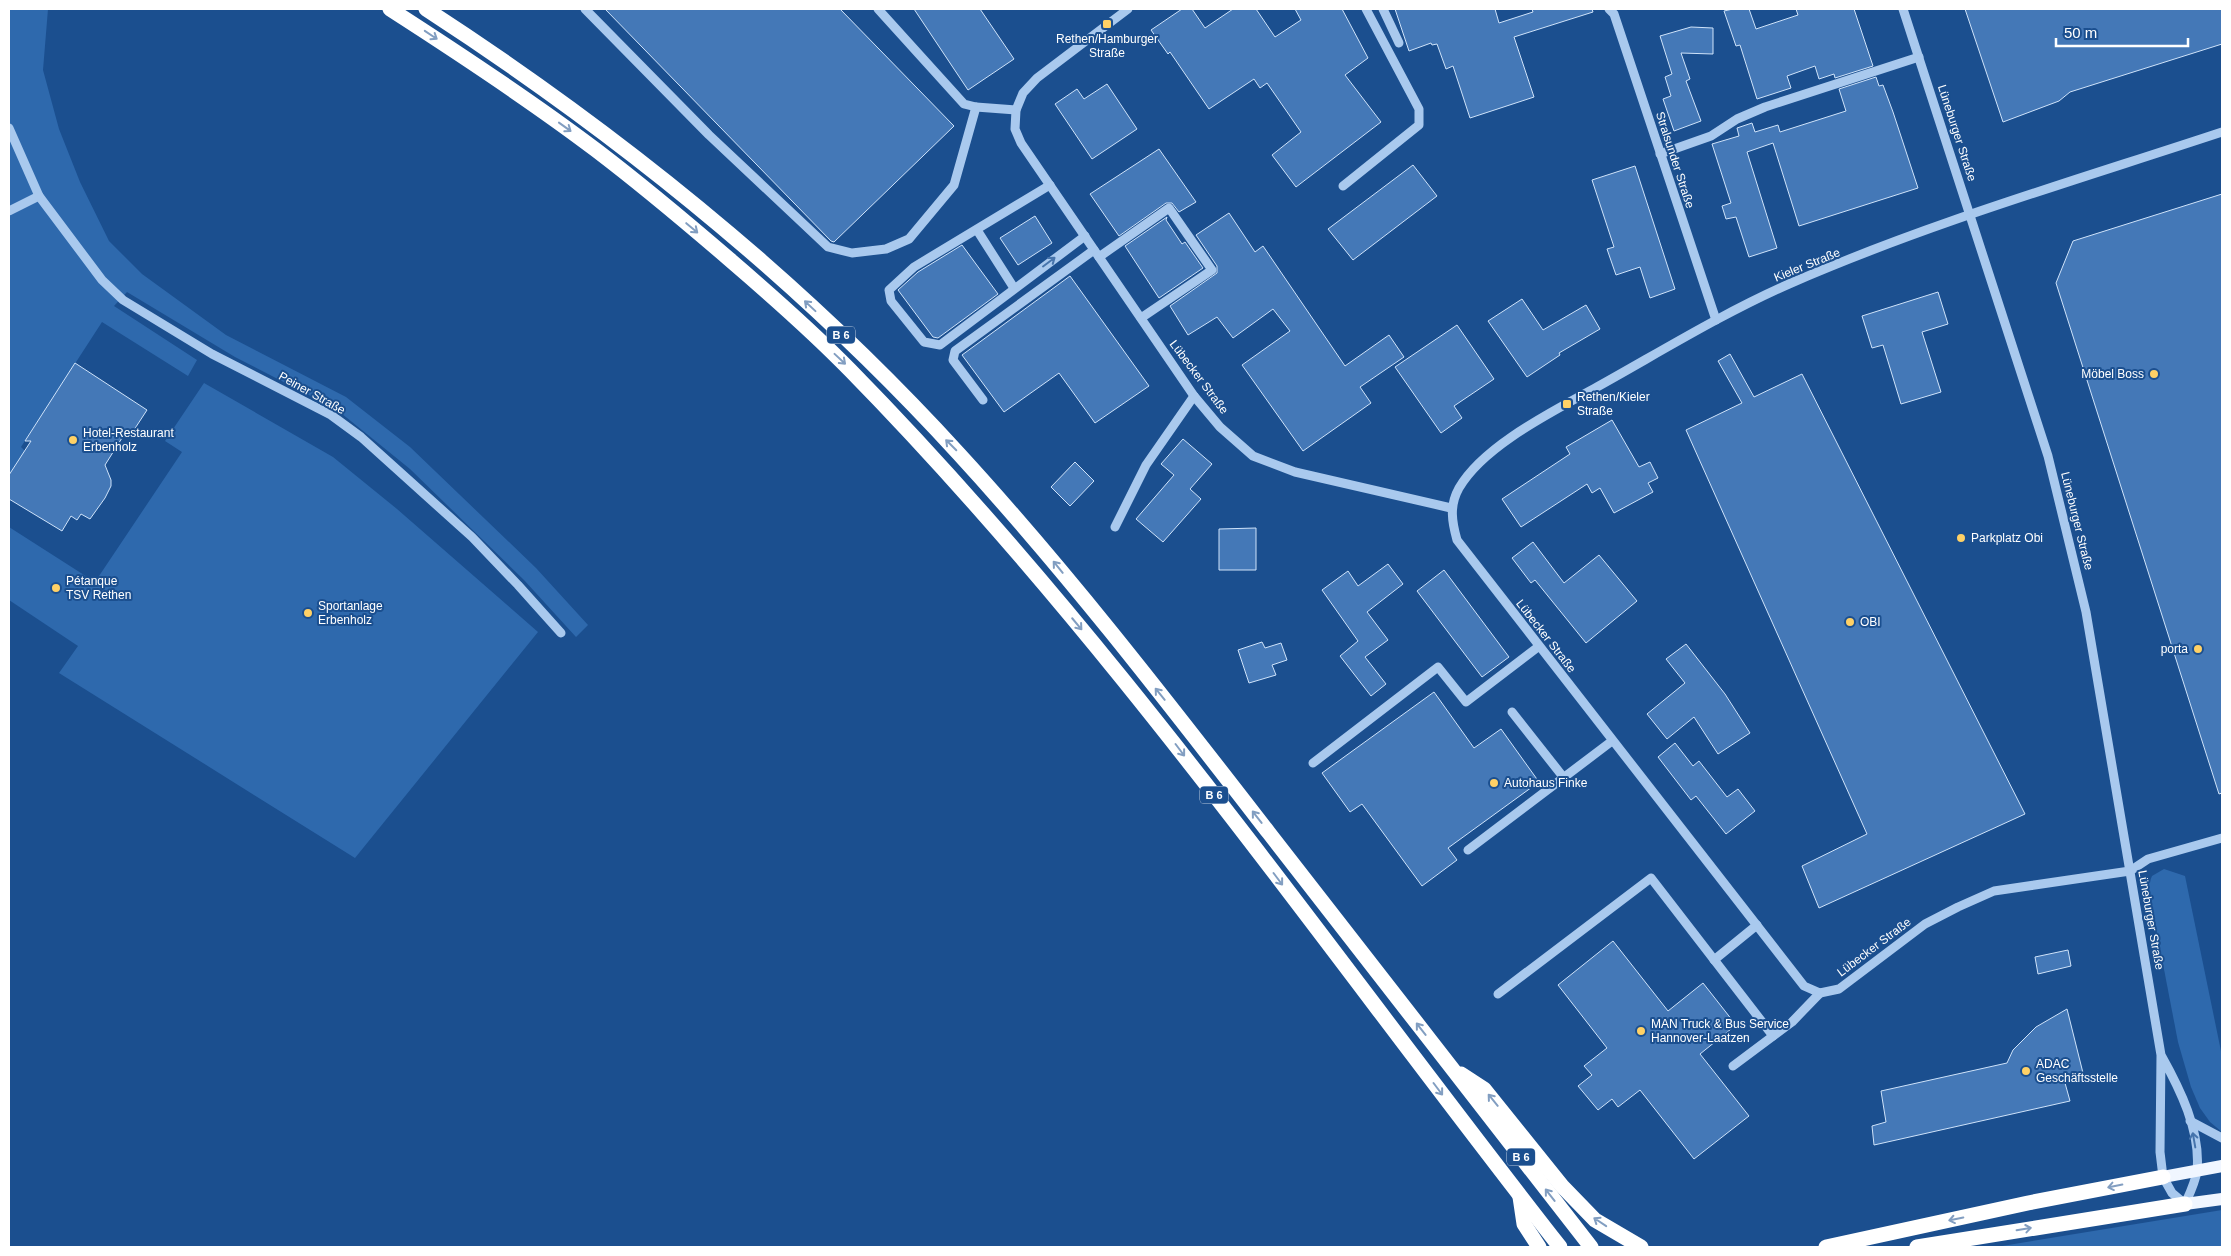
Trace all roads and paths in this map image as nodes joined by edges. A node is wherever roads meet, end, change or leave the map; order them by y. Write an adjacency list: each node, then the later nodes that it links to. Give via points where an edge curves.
1 (390, 9): 54 (highway, B 6, one-way to 54, via 596,150 774,298 848,368 955,481 1163,728)
2 (426, 9): 48 (highway, B 6, one-way to 2, via 1191,732 1040,546 957,451 861,354 704,211 538,84)
3 (585, 9): 12 (street, via 709,135 828,247 852,253 886,249 909,239 954,186)
4 (878, 9): 12 (street, via 964,104)
5 (1128, 9): 13 (street, via 1037,78 1023,93)
6 (1366, 9): 18 (street, via 1419,109 1419,125)
7 (1383, 9): 10 (street)
8 (1609, 9): 16 (street, Stralsunder Straße, via 1614,14)
9 (1903, 9): 11 (street, Lüneburger Straße)
10 (1399, 43)
11 (1919, 57): 16 (street, via 1765,107 1737,119 1711,136); 21 (street, Lüneburger Straße)
12 (976, 107): 13 (street)
13 (1016, 110): 17 (street, Lübecker Straße, via 1015,129 1021,143)
14 (9, 128): 19 (street, Peiner Straße)
15 (2222, 132): 21 (street, Kieler Straße)
16 (1660, 154): 27 (street, Stralsunder Straße)
17 (1050, 185): 22 (street); 23 (street, Lübecker Straße)
18 (1342, 186)
19 (39, 196): 20 (street); 32 (street, Peiner Straße, via 102,280 123,300 212,354 331,415 361,437 472,537)
20 (9, 211)
21 (1970, 215): 27 (street, Kieler Straße, via 1789,284); 40 (street, Lüneburger Straße, via 2048,456 2066,526 2086,612)
22 (976, 230): 25 (street); 25 (street, via 914,267 889,290 891,301 924,342 940,345)
23 (1084, 236): 24 (street, Lübecker Straße); 25 (street, one-way to 23)
24 (1096, 254): 26 (street, Lübecker Straße); 26 (street, via 1169,208 1212,270); 29 (street, via 955,351 953,360)
25 (1014, 288)
26 (1141, 318): 28 (street, Lübecker Straße)
27 (1716, 320): 30 (street, Kieler Straße, via 1531,424 1478,464 1458,489)
28 (1194, 396): 30 (street, Lübecker Straße, via 1220,427 1253,456 1295,472); 31 (street, via 1146,465)
29 (983, 400)
30 (1451, 508): 33 (street, Lübecker Straße, via 1458,540)
31 (1115, 527)
32 (561, 633)
33 (1538, 647): 35 (street, Lübecker Straße); 36 (street, via 1466,702 1438,667)
34 (1512, 712): 37 (street)
35 (1612, 742): 37 (street); 41 (street, Lübecker Straße)
36 (1313, 763)
37 (1564, 778): 39 (street)
38 (2222, 838): 40 (street, via 2148,859)
39 (1468, 850)
40 (2130, 871): 43 (street, Lübecker Straße, via 1994,891 1924,924 1839,989); 46 (street, Lüneburger Straße)
41 (1757, 926): 42 (street); 43 (street, Lübecker Straße, via 1804,986)
42 (1714, 960): 44 (street, via 1651,878); 45 (street)
43 (1820, 993): 45 (street)
44 (1498, 994)
45 (1773, 1036): 47 (street)
46 (2162, 1055): 49 (street, Lüneburger Straße, via 2181,1089); 53 (street, Lüneburger Straße, via 2160,1152)
47 (1733, 1066)
48 (1451, 1067): 59 (highway, B 6, one-way to 48); 60 (highway, one-way to 48, via 1595,1220 1562,1186 1484,1089)
49 (2190, 1121): 50 (street); 52 (street, Lüneburger Straße, one-way to 49)
50 (2222, 1138)
51 (2222, 1166): 52 (main road)
52 (2197, 1170): 53 (main road); 56 (street, Lüneburger Straße)
53 (2163, 1177): 56 (street, Lüneburger Straße, via 2172,1193); 61 (highway, one-way to 61)
54 (1519, 1195): 57 (highway, via 1524,1224); 58 (highway, B 6)
55 (2222, 1199): 56 (main road)
56 (2184, 1204): 62 (highway, one-way to 56)
57 (1539, 1247)
58 (1560, 1247)
59 (1591, 1247)
60 (1641, 1247)
61 (1826, 1247)
62 (1917, 1247)

